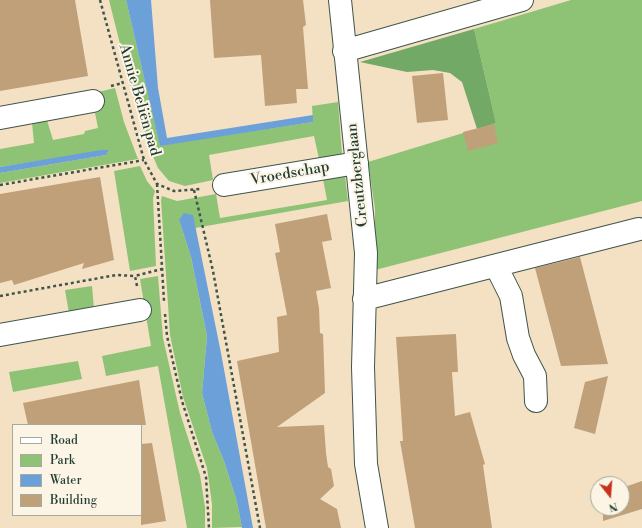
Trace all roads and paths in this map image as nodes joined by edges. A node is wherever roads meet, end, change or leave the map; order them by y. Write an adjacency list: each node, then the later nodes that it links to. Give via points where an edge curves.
1 (100, 0): 7 (path, Annie Beliën pad)
2 (340, 0): 4 (street, Creutzberglaan)
3 (522, 0): 4 (street)
4 (344, 50): 8 (street, Creutzberglaan)
5 (93, 101): 6 (street)
6 (0, 118)
7 (144, 160): 9 (path, Annie Beliën pad); 10 (path)
8 (357, 163): 11 (street, Vroedschap); 17 (street, Creutzberglaan, via 366,253)
9 (157, 184): 12 (path, via 174,191); 21 (path, via 167,336 182,402 206,477)
10 (0, 185)
11 (224, 186): 12 (path)
12 (194, 190): 22 (path, via 213,271)
13 (639, 229): 14 (street)
14 (496, 266): 17 (street); 20 (street, via 511,296 518,338 535,376)
15 (135, 276): 16 (path, via 116,275)
16 (0, 296)
17 (364, 299): 23 (street, Creutzberglaan, via 366,464)
18 (140, 310): 19 (street)
19 (0, 335)
20 (536, 401)
21 (209, 528)
22 (260, 528)
23 (377, 528)

